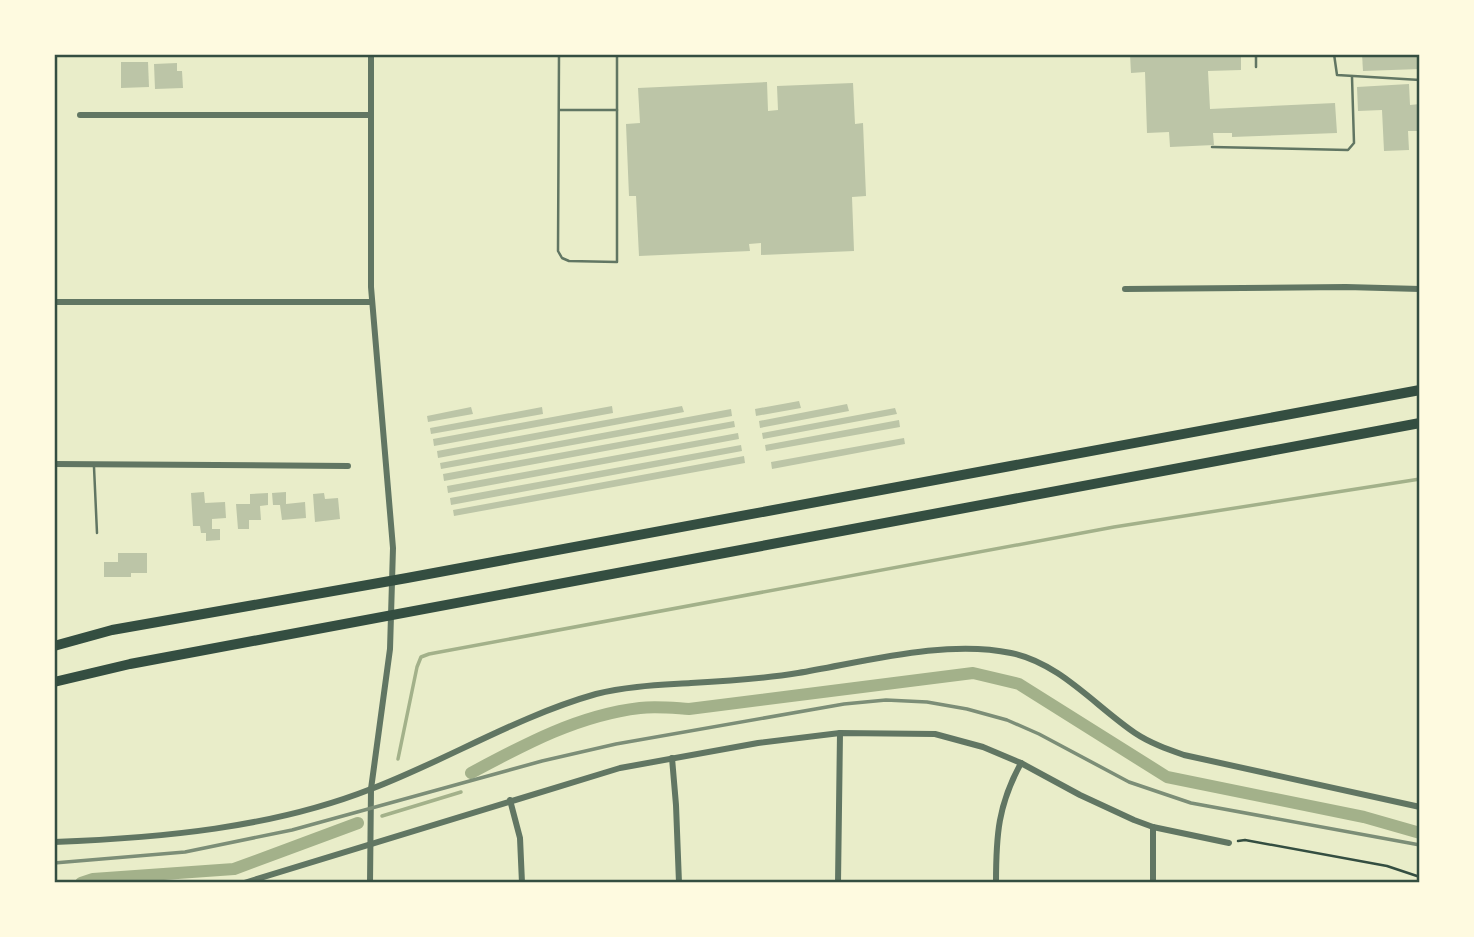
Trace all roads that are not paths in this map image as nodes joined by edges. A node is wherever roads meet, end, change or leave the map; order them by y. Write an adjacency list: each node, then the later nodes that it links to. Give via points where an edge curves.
1 (371, 54): 12 (street)
2 (559, 54): 9 (lane)
3 (617, 54): 10 (lane)
4 (1256, 54): 6 (lane)
5 (1334, 54): 7 (lane, via 1337,75)
6 (1256, 68)
7 (1352, 77): 8 (lane); 13 (lane, via 1354,144 1348,150)
8 (1420, 80)
9 (559, 110): 10 (lane); 10 (lane, via 558,251 569,261 617,262)
10 (617, 110)
11 (80, 115): 12 (street)
12 (371, 115): 17 (street)
13 (1212, 147)
14 (1125, 289): 15 (street)
15 (1420, 289)
16 (54, 302): 17 (street)
17 (372, 302): 29 (street, via 393,548 390,649)
18 (1420, 390): 24 (highway, via 112,630)
19 (1420, 423): 25 (highway)
20 (54, 464): 21 (street)
21 (94, 464): 22 (street); 23 (lane)
22 (348, 466)
23 (97, 533)
24 (54, 646)
25 (54, 682)
26 (839, 733): 27 (street); 28 (street, via 935,734); 40 (street)
27 (672, 758): 30 (street); 39 (street)
28 (1021, 763): 32 (street); 41 (street, via 1007,789 999,820)
29 (371, 789): 31 (street, via 599,693 745,680 973,648 1008,652 1041,663 1154,744); 33 (street, via 245,823); 34 (street)
30 (510, 800): 34 (street); 38 (street, via 520,838)
31 (1420, 807)
32 (1153, 827): 35 (street); 42 (street)
33 (54, 842)
34 (370, 843): 36 (street); 37 (street)
35 (1229, 843)
36 (244, 883)
37 (370, 883)
38 (522, 883)
39 (680, 883)
40 (838, 883)
41 (996, 883)
42 (1153, 883)

